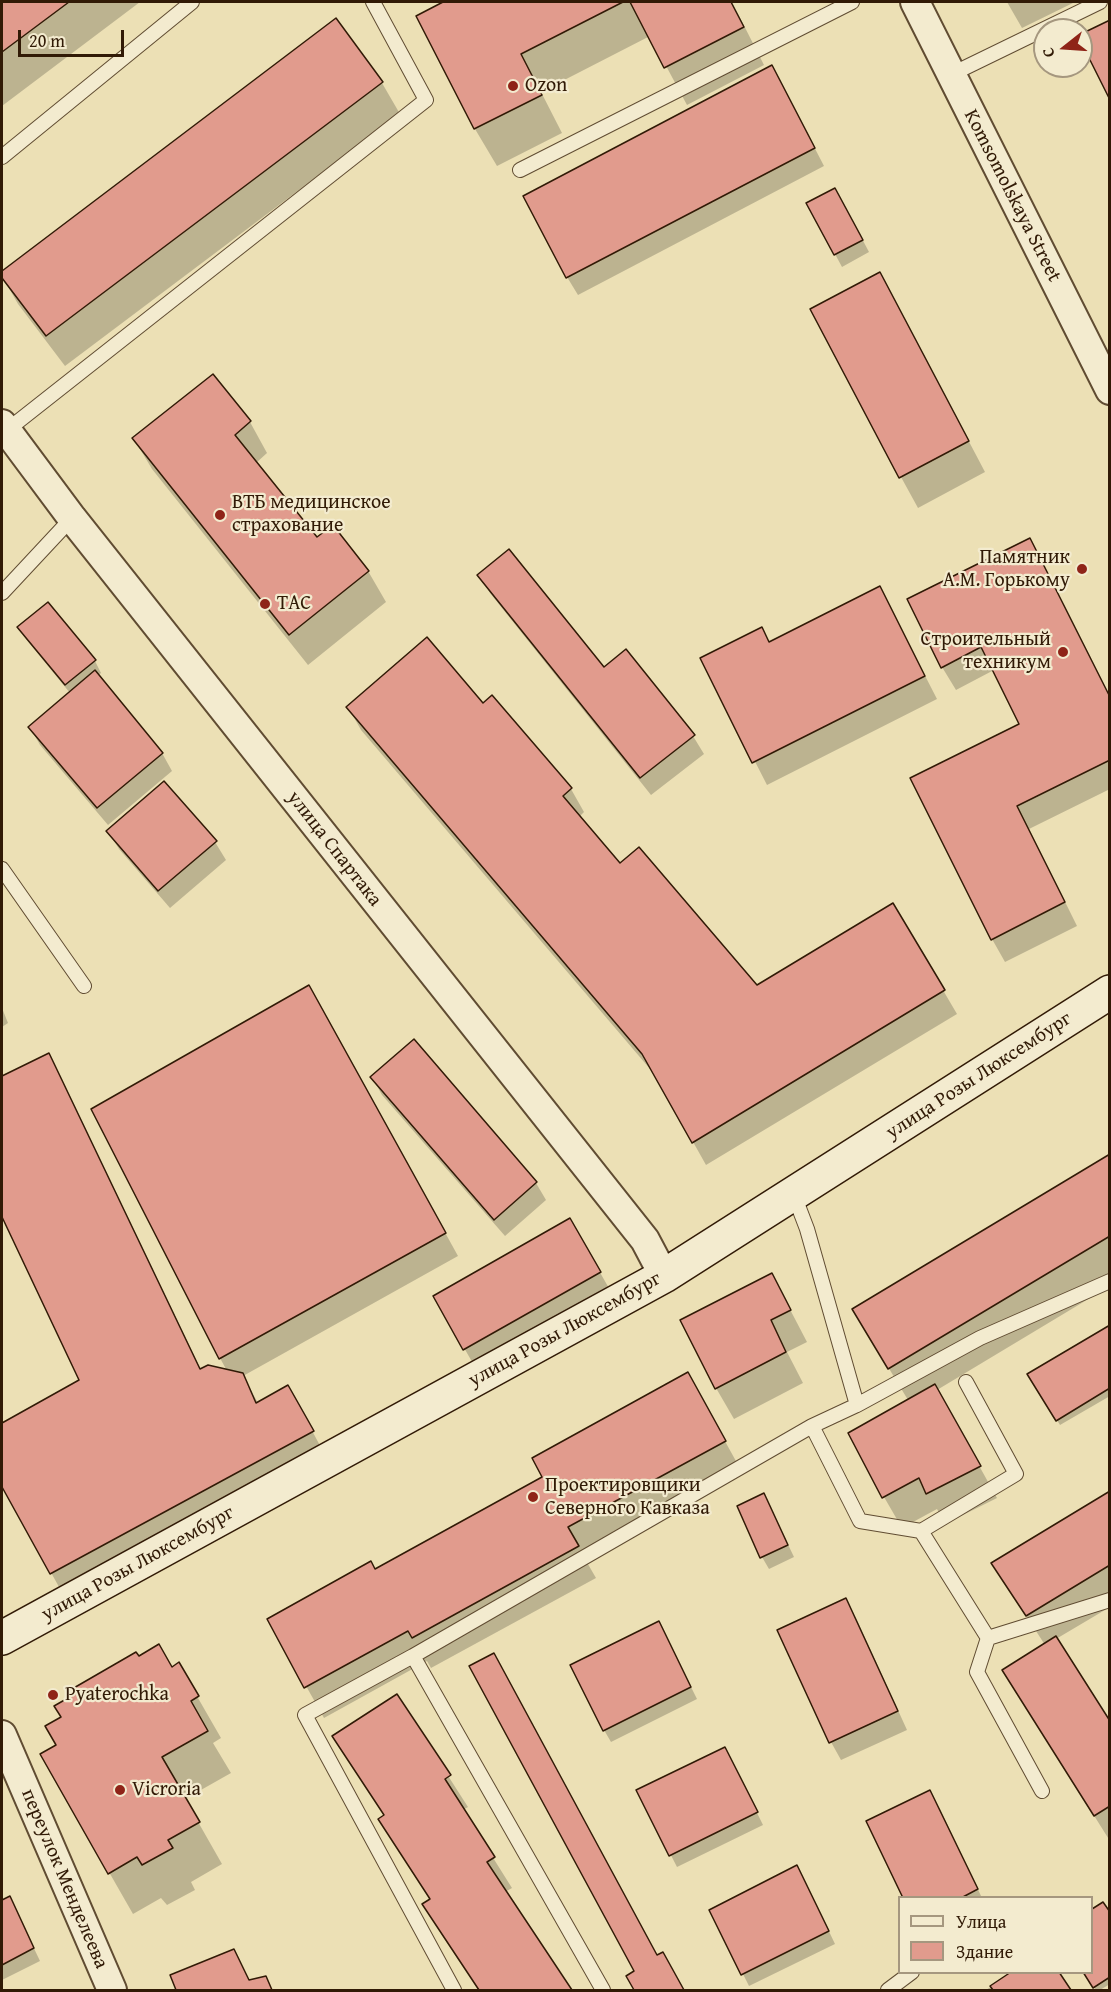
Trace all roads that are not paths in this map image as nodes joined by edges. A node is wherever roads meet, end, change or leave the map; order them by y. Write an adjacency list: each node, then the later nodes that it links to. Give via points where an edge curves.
1 (192, 2): 7 (lane)
2 (373, 2): 10 (lane, via 426,100)
3 (852, 2): 8 (lane)
4 (915, 2): 6 (street, Komsomolskaya Street)
5 (1100, 2): 6 (lane)
6 (952, 74): 9 (street, Komsomolskaya Street)
7 (2, 157)
8 (520, 170)
9 (1110, 390)
10 (4, 428): 11 (street, улица Спартака)
11 (72, 518): 12 (lane); 17 (street, улица Спартака, via 645,1240)
12 (2, 593)
13 (2, 868): 14 (lane)
14 (84, 986)
15 (1110, 992): 16 (street, улица Розы Люксембург)
16 (794, 1195): 17 (street, улица Розы Люксембург); 20 (lane)
17 (664, 1276): 24 (street, улица Розы Люксембург)
18 (1110, 1281): 20 (lane, via 980,1338)
19 (966, 1382): 22 (lane, via 1016,1474)
20 (857, 1405): 21 (lane)
21 (812, 1426): 22 (lane, via 860,1521); 26 (lane)
22 (921, 1531): 25 (lane)
23 (1110, 1600): 25 (lane)
24 (2, 1638)
25 (988, 1638): 28 (lane, via 977,1672)
26 (414, 1656): 31 (lane, via 305,1715); 32 (lane)
27 (2, 1735): 30 (street, переулок Менделеева)
28 (1042, 1791)
29 (909, 1974): 33 (lane)
30 (112, 1990)
31 (454, 1990)
32 (603, 1990)
33 (888, 1990)

